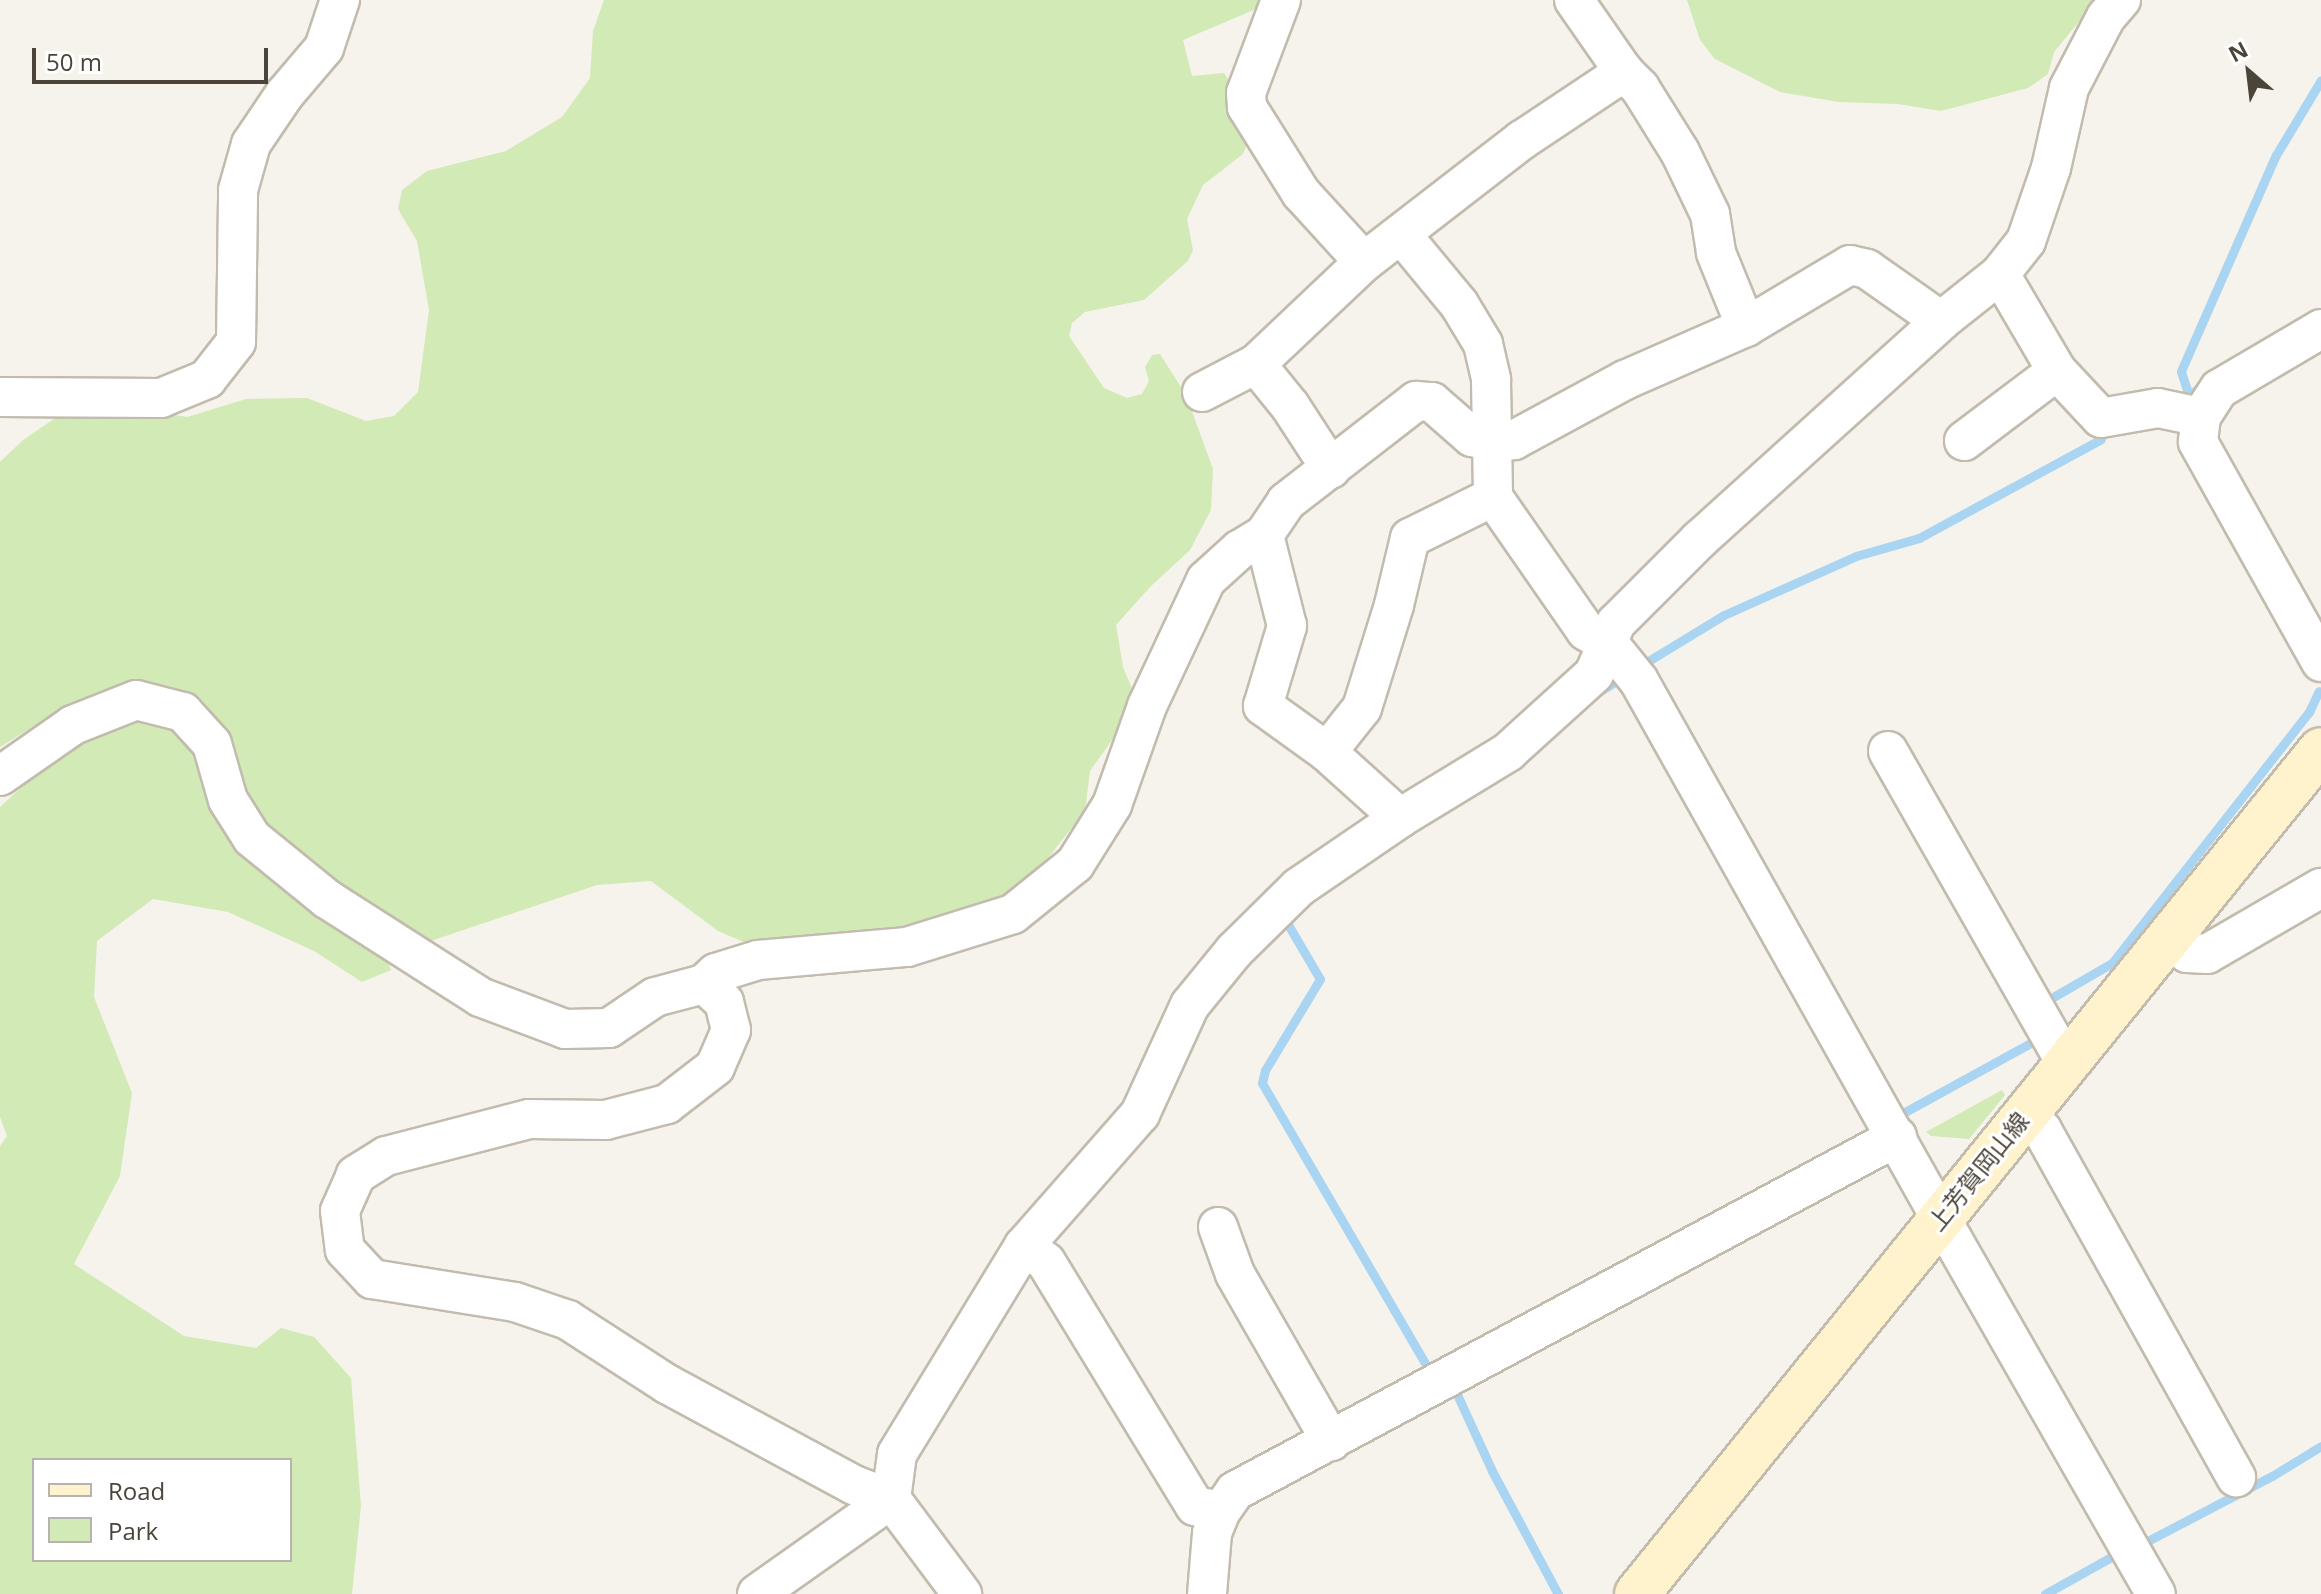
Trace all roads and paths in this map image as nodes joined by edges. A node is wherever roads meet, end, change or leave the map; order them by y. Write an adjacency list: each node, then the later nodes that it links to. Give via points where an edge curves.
1 (340, 0): 15 (street, via 324,48 251,144 238,190 236,342 207,379 161,398)
2 (1281, 0): 7 (street, via 1246,93 1247,107 1301,193)
3 (1574, 0): 5 (street)
4 (2121, 0): 8 (street, via 2106,17 2069,88 2051,168 2026,241)
5 (1624, 72): 6 (street, via 1522,140); 10 (street, via 1680,152 1710,214 1716,253)
6 (1401, 234): 7 (street); 18 (street, via 1459,304 1483,344 1491,380)
7 (1364, 262): 12 (street)
8 (2000, 274): 9 (street); 13 (street)
9 (1941, 321): 10 (street, via 1867,269 1850,265); 22 (street, via 1699,540 1616,623)
10 (1746, 327): 18 (street, via 1625,380 1514,440)
11 (2321, 329): 16 (street, via 2219,389)
12 (1256, 364): 14 (street); 19 (street)
13 (2057, 371): 16 (street, via 2101,418 2158,408); 17 (street)
14 (1202, 392)
15 (0, 397)
16 (2201, 417): 23 (street, via 2198,442)
17 (1964, 441)
18 (1493, 442): 19 (street, via 1472,437 1432,402 1416,401); 20 (street)
19 (1331, 469): 21 (street, via 1286,502)
20 (1493, 497): 22 (street, via 1586,631); 26 (street, via 1410,538 1362,708)
21 (1264, 535): 26 (street, via 1287,626 1263,706); 31 (street, via 1206,580 1147,706 1112,805 1075,864 1013,914 907,947 758,960 716,973)
22 (1610, 645): 28 (street, via 1594,674 1508,752); 34 (street, via 1639,681)
23 (2321, 662)
24 (2321, 750): 30 (main road, 上芳賀岡山線)
25 (1888, 751): 32 (street)
26 (1327, 752): 28 (street)
27 (0, 776): 31 (street, via 73,725 136,700 183,712 212,744 228,800 252,838 327,899 480,997 565,1029 609,1028 655,997)
28 (1400, 818): 37 (street, via 1299,887 1234,951 1190,1005 1140,1114)
29 (2321, 888): 30 (street, via 2207,954 2187,953)
30 (2170, 937): 32 (main road, 上芳賀岡山線)
31 (704, 984): 40 (street, via 724,1002 731,1030 715,1067 667,1104 606,1120 529,1119 386,1156 356,1175 340,1211 345,1250 372,1279 515,1302 568,1320 667,1384 854,1485)
32 (2066, 1063): 33 (main road, 上芳賀岡山線)
33 (2022, 1117): 35 (main road, 上芳賀岡山線); 39 (street, via 2042,1130)
34 (1892, 1128): 35 (street); 38 (street)
35 (1942, 1216): 45 (main road, 上芳賀岡山線); 46 (street)
36 (1218, 1227): 38 (street, via 1235,1274)
37 (1024, 1246): 40 (street, via 897,1454); 41 (street, via 1046,1262)
38 (1326, 1431): 41 (street)
39 (2236, 1477)
40 (891, 1499): 42 (street); 43 (street)
41 (1209, 1509): 44 (street)
42 (757, 1594)
43 (962, 1594)
44 (1207, 1594)
45 (1637, 1594)
46 (2156, 1594)

